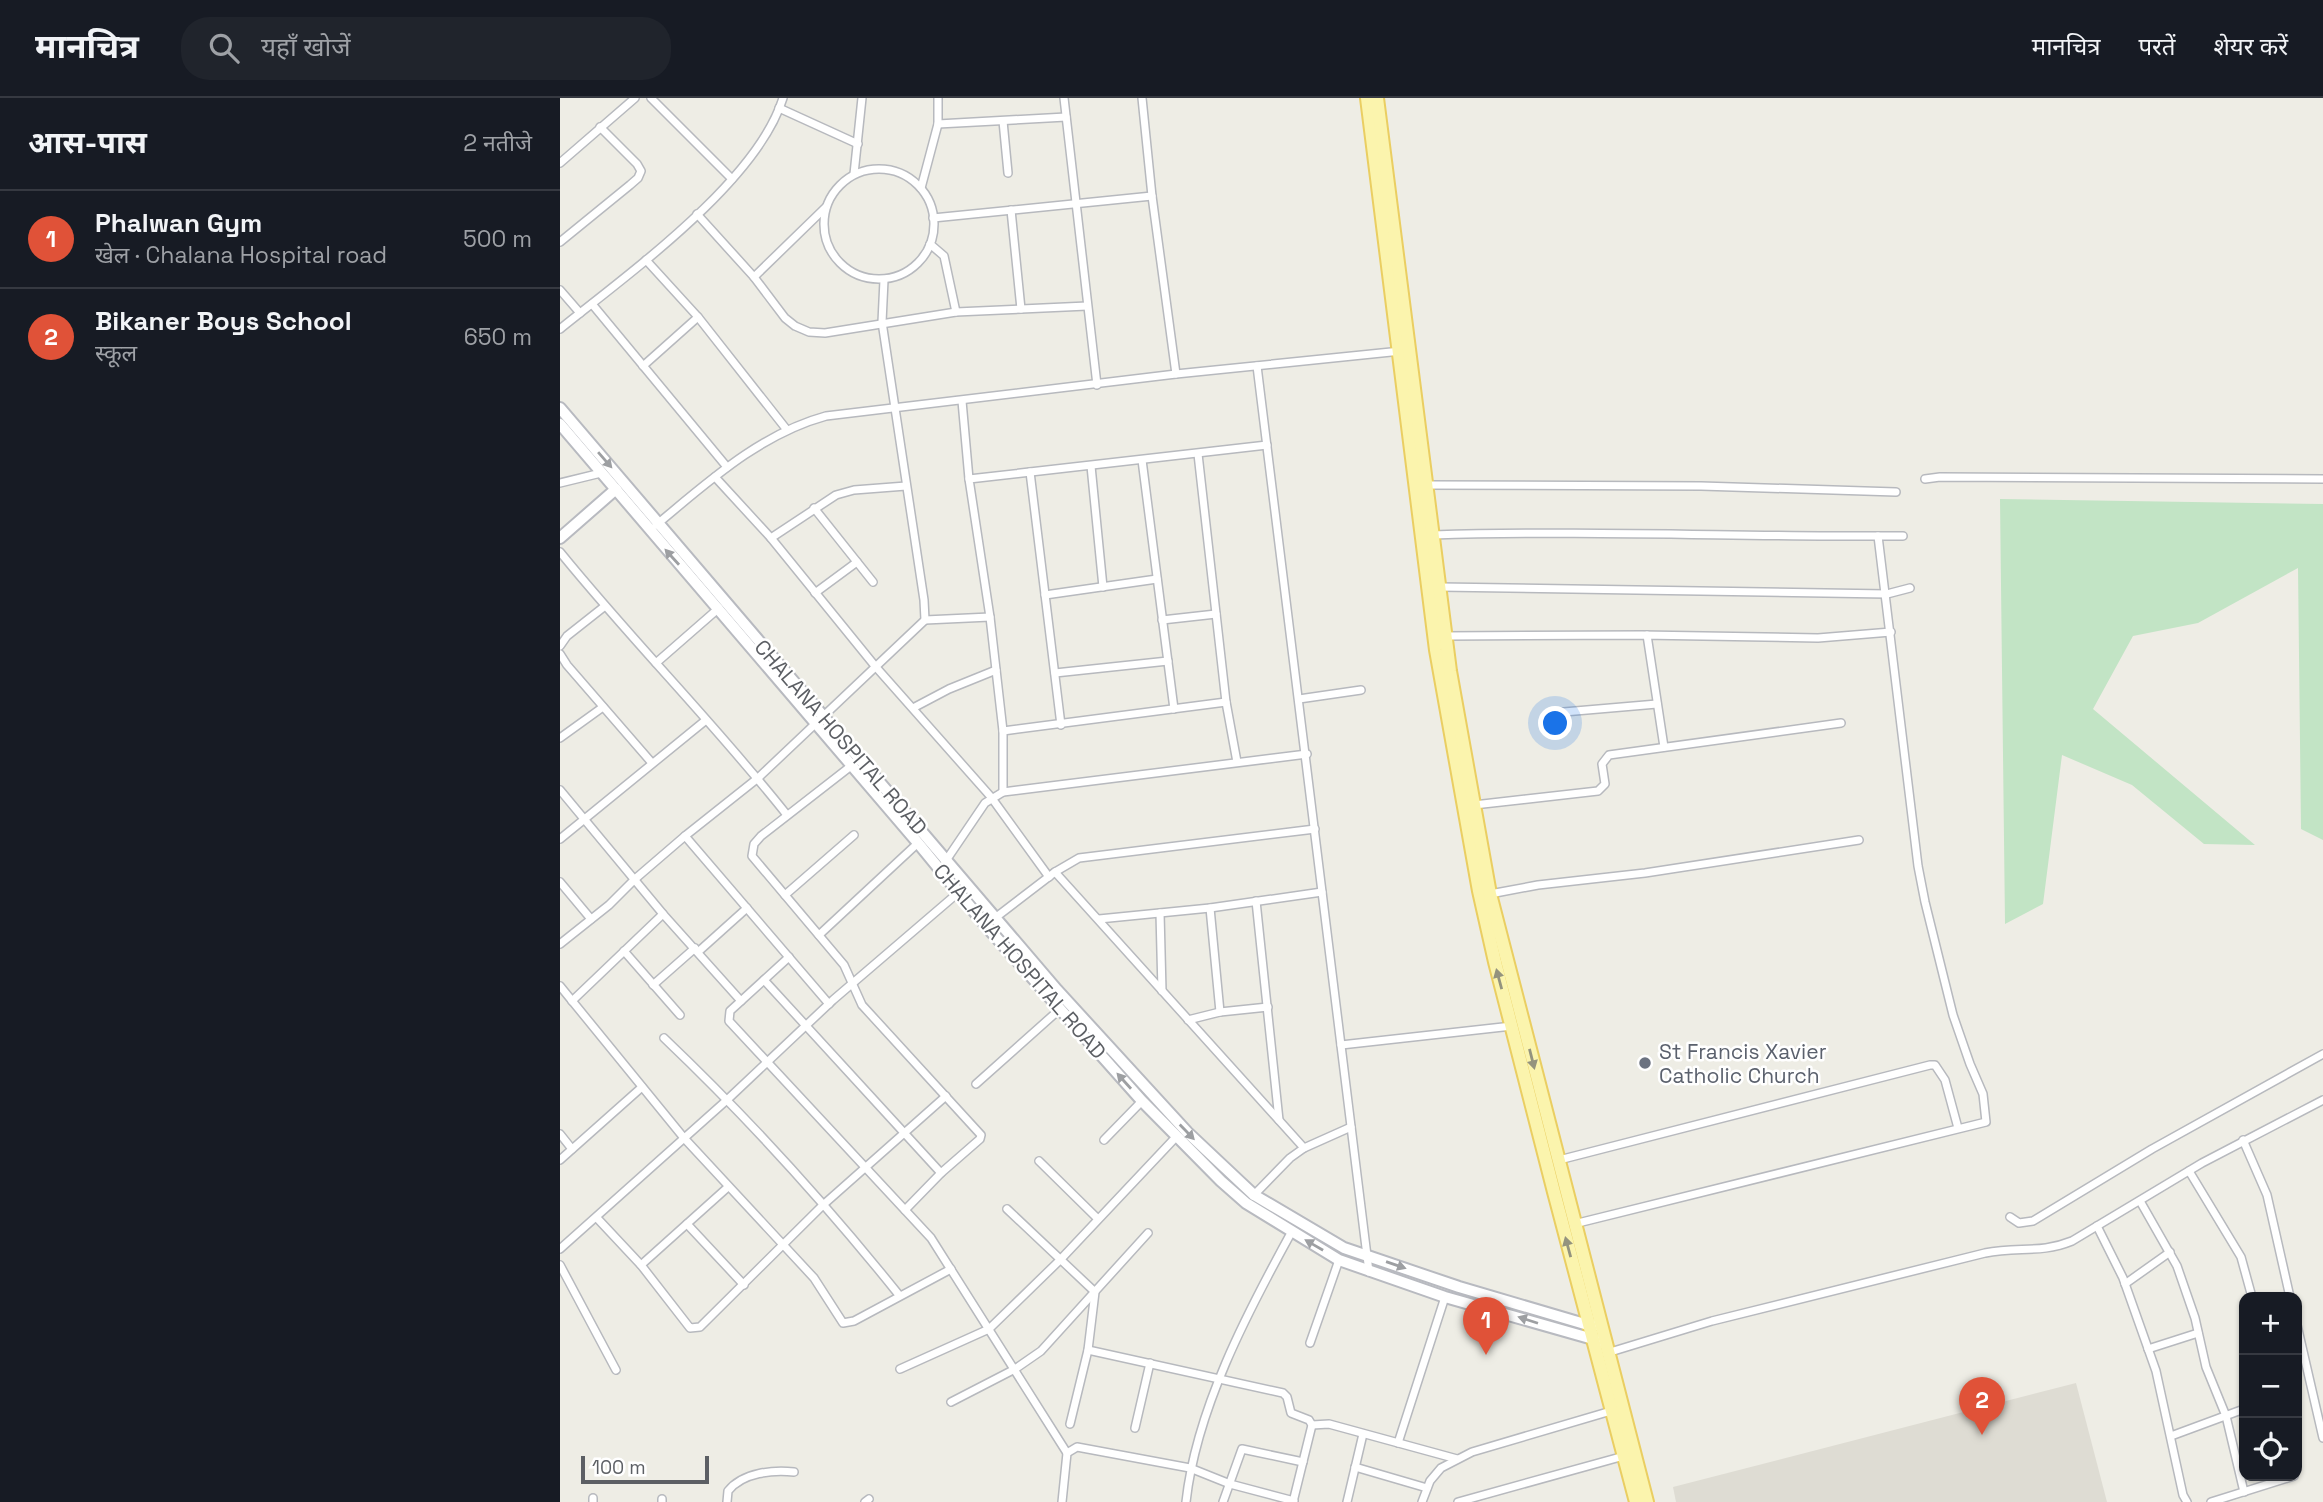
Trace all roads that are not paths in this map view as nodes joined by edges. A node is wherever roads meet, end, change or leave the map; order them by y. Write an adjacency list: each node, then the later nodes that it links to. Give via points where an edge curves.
1 (635, 98): 14 (street)
2 (651, 98): 19 (street)
3 (783, 98): 10 (street)
4 (862, 98): 15 (street)
5 (939, 98): 13 (street)
6 (1064, 98): 11 (street)
7 (1142, 98): 21 (street)
8 (1367, 98): 41 (main road)
9 (1377, 98): 41 (main road)
10 (779, 108): 15 (street); 19 (street, via 750,160)
11 (1066, 117): 12 (street); 22 (street)
12 (1003, 121): 13 (street); 17 (street)
13 (938, 124): 20 (street)
14 (600, 127): 16 (street); 27 (street, via 637,164 638,178)
15 (858, 144): 18 (street)
16 (560, 163)
17 (1008, 173)
18 (854, 174): 20 (street, via 889,170); 23 (street, via 834,191)
19 (732, 179): 25 (street)
20 (921, 188): 26 (street)
21 (1152, 196): 22 (street); 44 (street)
22 (1077, 203): 24 (street); 34 (street)
23 (826, 207): 30 (street); 31 (street, via 824,232 833,256 852,273)
24 (1011, 210): 26 (street); 35 (street)
25 (697, 214): 29 (street); 30 (street)
26 (933, 218): 28 (street)
27 (560, 242)
28 (930, 244): 31 (street, via 909,271); 36 (street, via 944,256)
29 (646, 260): 33 (street); 38 (street)
30 (754, 276): 39 (street, via 785,318 809,332)
31 (884, 280): 39 (street)
32 (560, 290): 37 (street)
33 (592, 304): 37 (street); 42 (street)
34 (1087, 306): 35 (street); 45 (street)
35 (1021, 309): 36 (street)
36 (956, 312): 39 (street)
37 (580, 313): 40 (street)
38 (698, 317): 42 (street); 50 (street)
39 (882, 322): 48 (street)
40 (560, 329)
41 (1404, 350): 43 (street); 63 (main road); 168 (main road, one-way to 41, via 1486,924 1442,689)
42 (643, 366): 55 (street)
43 (1257, 366): 44 (street); 51 (street)
44 (1176, 374): 45 (street)
45 (1097, 385): 46 (street)
46 (962, 401): 48 (street); 59 (street)
47 (560, 408): 68 (street, CHALANA HOSPITAL ROAD, one-way to 68)
48 (893, 408): 50 (street, via 827,416); 64 (street)
49 (560, 424): 57 (street, CHALANA HOSPITAL ROAD)
50 (787, 430): 55 (street)
51 (1267, 445): 52 (street); 101 (street)
52 (1198, 454): 53 (street); 86 (street)
53 (1142, 460): 54 (street); 76 (street)
54 (1091, 466): 56 (street); 78 (street)
55 (727, 467): 58 (street)
56 (1030, 472): 59 (street); 83 (street)
57 (601, 473): 62 (street); 65 (street, CHALANA HOSPITAL ROAD)
58 (715, 477): 68 (street); 73 (street)
59 (969, 479): 87 (street)
60 (1925, 479): 61 (street)
61 (2323, 480)
62 (560, 482)
63 (1426, 485): 66 (street); 69 (main road)
64 (906, 486): 67 (street, via 854,490); 88 (street)
65 (616, 489): 68 (street, CHALANA HOSPITAL ROAD); 72 (street)
66 (1896, 492)
67 (814, 508): 73 (street); 75 (street)
68 (654, 526): 85 (street, CHALANA HOSPITAL ROAD, one-way to 68); 109 (street, CHALANA HOSPITAL ROAD)
69 (1433, 534): 70 (street, via 1552,531); 79 (main road)
70 (1878, 536): 71 (street); 82 (street)
71 (1903, 536)
72 (560, 538)
73 (771, 538): 81 (street)
74 (560, 552): 84 (street)
75 (857, 562): 77 (street); 81 (street)
76 (1157, 579): 78 (street); 89 (street)
77 (873, 582)
78 (1103, 587): 83 (street)
79 (1440, 587): 82 (street); 92 (main road)
80 (1910, 588): 82 (street)
81 (815, 593): 97 (street)
82 (1886, 594): 90 (street)
83 (1045, 595): 99 (street)
84 (605, 606): 93 (street); 96 (street)
85 (719, 608): 96 (street); 109 (street, CHALANA HOSPITAL ROAD)
86 (1216, 614): 89 (street); 102 (street)
87 (990, 617): 88 (street); 98 (street)
88 (925, 620): 97 (street)
89 (1163, 620): 95 (street)
90 (1891, 632): 91 (street, via 1818,638); 181 (street, via 1924,901 1953,1015 1983,1094 1986,1122)
91 (1647, 635): 92 (street); 103 (street)
92 (1446, 636): 123 (main road)
93 (560, 646)
94 (560, 654): 104 (street)
95 (1168, 661): 99 (street); 106 (street)
96 (656, 663): 108 (street)
97 (875, 666): 105 (street); 109 (street)
98 (996, 670): 105 (street); 112 (street)
99 (1055, 673): 111 (street)
100 (1361, 690): 101 (street)
101 (1300, 699): 115 (street)
102 (1226, 702): 106 (street); 116 (street)
103 (1657, 704): 107 (street); 114 (street)
104 (603, 707): 113 (street); 117 (street)
105 (913, 708): 122 (street)
106 (1174, 709): 111 (street)
107 (1552, 713)
108 (706, 720): 117 (street); 119 (street)
109 (820, 720): 118 (street, CHALANA HOSPITAL ROAD); 119 (street); 132 (street, CHALANA HOSPITAL ROAD)
110 (1841, 723): 114 (street)
111 (1061, 725): 112 (street)
112 (1003, 731): 121 (street)
113 (560, 738)
114 (1664, 747): 123 (street, via 1609,755 1602,764 1605,784 1598,791)
115 (1307, 754): 116 (street); 126 (street)
116 (1237, 762): 121 (street)
117 (652, 763): 125 (street)
118 (851, 766): 124 (street); 131 (street, CHALANA HOSPITAL ROAD)
119 (758, 778): 124 (street); 128 (street)
120 (560, 790): 125 (street)
121 (1003, 792): 122 (street)
122 (991, 797): 132 (street); 134 (street)
123 (1474, 805): 139 (main road)
124 (788, 815): 140 (street, via 751,849)
125 (584, 818): 129 (street); 135 (street)
126 (1315, 829): 134 (street, via 1079,858); 138 (street)
127 (854, 835): 140 (street)
128 (685, 836): 135 (street); 142 (street)
129 (560, 839)
130 (1859, 840): 139 (street)
131 (918, 843): 133 (street, CHALANA HOSPITAL ROAD); 149 (street)
132 (946, 860): 133 (street); 146 (street, CHALANA HOSPITAL ROAD)
133 (940, 871): 137 (street, CHALANA HOSPITAL ROAD)
134 (1052, 874): 146 (street); 148 (street)
135 (635, 879): 145 (street); 147 (street)
136 (560, 882): 147 (street)
137 (959, 892): 155 (street); 163 (street, CHALANA HOSPITAL ROAD)
138 (1322, 892): 141 (street); 170 (street)
139 (1490, 894): 191 (main road, one-way to 191)
140 (785, 895): 149 (street)
141 (1256, 901): 143 (street); 162 (street)
142 (747, 908): 151 (street); 153 (street)
143 (1210, 908): 144 (street); 164 (street)
144 (1160, 913): 148 (street); 158 (street)
145 (663, 914): 151 (street); 152 (street)
146 (995, 918): 197 (street, CHALANA HOSPITAL ROAD, one-way to 197)
147 (591, 919): 150 (street)
148 (1099, 919): 158 (street)
149 (819, 935): 155 (street)
150 (560, 944)
151 (696, 950): 156 (street); 160 (street)
152 (624, 951): 156 (street); 159 (street)
153 (789, 957): 154 (street); 161 (street)
154 (764, 980): 160 (street); 167 (street)
155 (853, 983): 161 (street); 175 (street, via 862,1005)
156 (653, 985): 165 (street)
157 (560, 986): 159 (street)
158 (1162, 991): 166 (street)
159 (572, 1001): 174 (street)
160 (741, 1001): 172 (street, via 730,1011 729,1021)
161 (830, 1004): 167 (street)
162 (1268, 1007): 164 (street); 179 (street)
163 (1060, 1009): 173 (street); 178 (street, CHALANA HOSPITAL ROAD, one-way to 163)
164 (1220, 1012): 166 (street)
165 (680, 1015)
166 (1188, 1020): 179 (street)
167 (807, 1025): 172 (street); 182 (street)
168 (1512, 1026): 170 (street); 227 (main road, one-way to 168)
169 (664, 1038): 176 (street)
170 (1340, 1045): 180 (street)
171 (2323, 1054): 202 (street, via 2033,1221 2019,1223)
172 (766, 1062): 176 (street); 193 (street)
173 (976, 1084)
174 (642, 1087): 185 (street); 189 (street)
175 (946, 1096): 182 (street); 195 (street, via 981,1139)
176 (728, 1099): 185 (street); 199 (street)
177 (2323, 1100): 187 (street)
178 (1142, 1101): 184 (street, CHALANA HOSPITAL ROAD); 186 (street)
179 (1279, 1120): 188 (street)
180 (1351, 1127): 188 (street); 213 (street)
181 (1958, 1128): 191 (street, via 1942,1073 1930,1065); 206 (street)
182 (905, 1133): 193 (street); 195 (street)
183 (560, 1134): 189 (street)
184 (1176, 1137): 197 (street, CHALANA HOSPITAL ROAD); 204 (street)
185 (684, 1138): 196 (street); 203 (street)
186 (1104, 1140)
187 (2243, 1140): 194 (street); 224 (street, via 2267,1195)
188 (1304, 1148): 197 (street)
189 (572, 1149): 190 (street)
190 (560, 1160)
191 (1559, 1160): 206 (main road)
192 (1040, 1161): 204 (street)
193 (866, 1169): 199 (street); 201 (street)
194 (2189, 1171): 198 (street); 223 (street, via 2241,1257)
195 (941, 1173): 201 (street)
196 (728, 1187): 205 (street); 210 (street)
197 (1250, 1199): 209 (street, CHALANA HOSPITAL ROAD); 213 (street, CHALANA HOSPITAL ROAD)
198 (2140, 1201): 207 (street); 212 (street)
199 (823, 1205): 210 (street); 225 (street)
200 (1007, 1209): 214 (street)
201 (905, 1210): 218 (street)
202 (2010, 1217)
203 (597, 1218): 211 (street); 217 (street)
204 (1098, 1219): 214 (street)
205 (687, 1224): 217 (street); 221 (street)
206 (1574, 1224): 227 (main road)
207 (2097, 1226): 220 (street); 231 (street, via 2043,1250 2002,1249)
208 (1148, 1233): 222 (street)
209 (1291, 1233): 215 (street, CHALANA HOSPITAL ROAD, one-way to 209); 239 (street, via 1250,1307)
210 (783, 1246): 221 (street); 225 (street, via 814,1278 844,1323)
211 (560, 1249)
212 (2170, 1252): 220 (street); 229 (street)
213 (1366, 1255): 219 (street); 227 (street, CHALANA HOSPITAL ROAD, one-way to 227)
214 (1060, 1260): 222 (street); 228 (street)
215 (1339, 1260): 219 (street, CHALANA HOSPITAL ROAD); 230 (street)
216 (560, 1265): 238 (street)
217 (641, 1265): 221 (street, via 695,1329)
218 (951, 1269): 225 (street); 228 (street)
219 (1369, 1272): 226 (street, CHALANA HOSPITAL ROAD)
220 (2125, 1284): 233 (street)
221 (744, 1285)
222 (1095, 1292): 234 (street); 237 (street, via 1041,1351)
223 (2251, 1292)
224 (2289, 1292)
225 (899, 1295)
226 (1445, 1297): 231 (street, CHALANA HOSPITAL ROAD, one-way to 226); 250 (street)
227 (1594, 1325): 231 (main road)
228 (989, 1329): 236 (street); 237 (street)
229 (2198, 1333): 233 (street); 243 (street)
230 (1310, 1343)
231 (1601, 1345): 241 (main road); 271 (main road)
232 (2302, 1347): 249 (street)
233 (2148, 1349): 248 (street)
234 (1088, 1350): 235 (street); 244 (street)
235 (1150, 1363): 239 (street); 246 (street)
236 (900, 1369)
237 (1015, 1369): 240 (street); 251 (street)
238 (616, 1370)
239 (1221, 1379): 245 (street, via 1283,1393 1291,1413); 256 (street)
240 (951, 1402)
241 (1611, 1410): 252 (main road); 253 (street)
242 (2239, 1411): 243 (street)
243 (2226, 1416): 248 (street); 261 (street)
244 (1070, 1424)
245 (1312, 1425): 247 (street, via 1329,1424); 254 (street)
246 (1135, 1429)
247 (1363, 1434): 250 (street); 255 (street)
248 (2171, 1436): 272 (street)
249 (2323, 1438)
250 (1398, 1443): 253 (street)
251 (1067, 1453): 256 (street, via 1071,1448 1088,1447); 263 (street)
252 (1624, 1456): 269 (street); 270 (main road)
253 (1457, 1459): 260 (street, via 1441,1468)
254 (1303, 1462): 259 (street, via 1242,1449); 266 (street)
255 (1354, 1467): 260 (street); 267 (street)
256 (1190, 1468): 259 (street); 264 (street)
257 (794, 1472): 262 (street, via 766,1471 739,1482 729,1491)
258 (2278, 1481): 261 (street)
259 (1230, 1484): 265 (street); 266 (street)
260 (1427, 1488): 268 (street)
261 (2244, 1492): 273 (street)
262 (727, 1502)
263 (1062, 1502)
264 (1186, 1502)
265 (1223, 1502)
266 (1294, 1502)
267 (1347, 1502)
268 (1422, 1502)
269 (1458, 1502)
270 (1636, 1502)
271 (1647, 1502)
272 (2187, 1502)
273 (2211, 1502)

